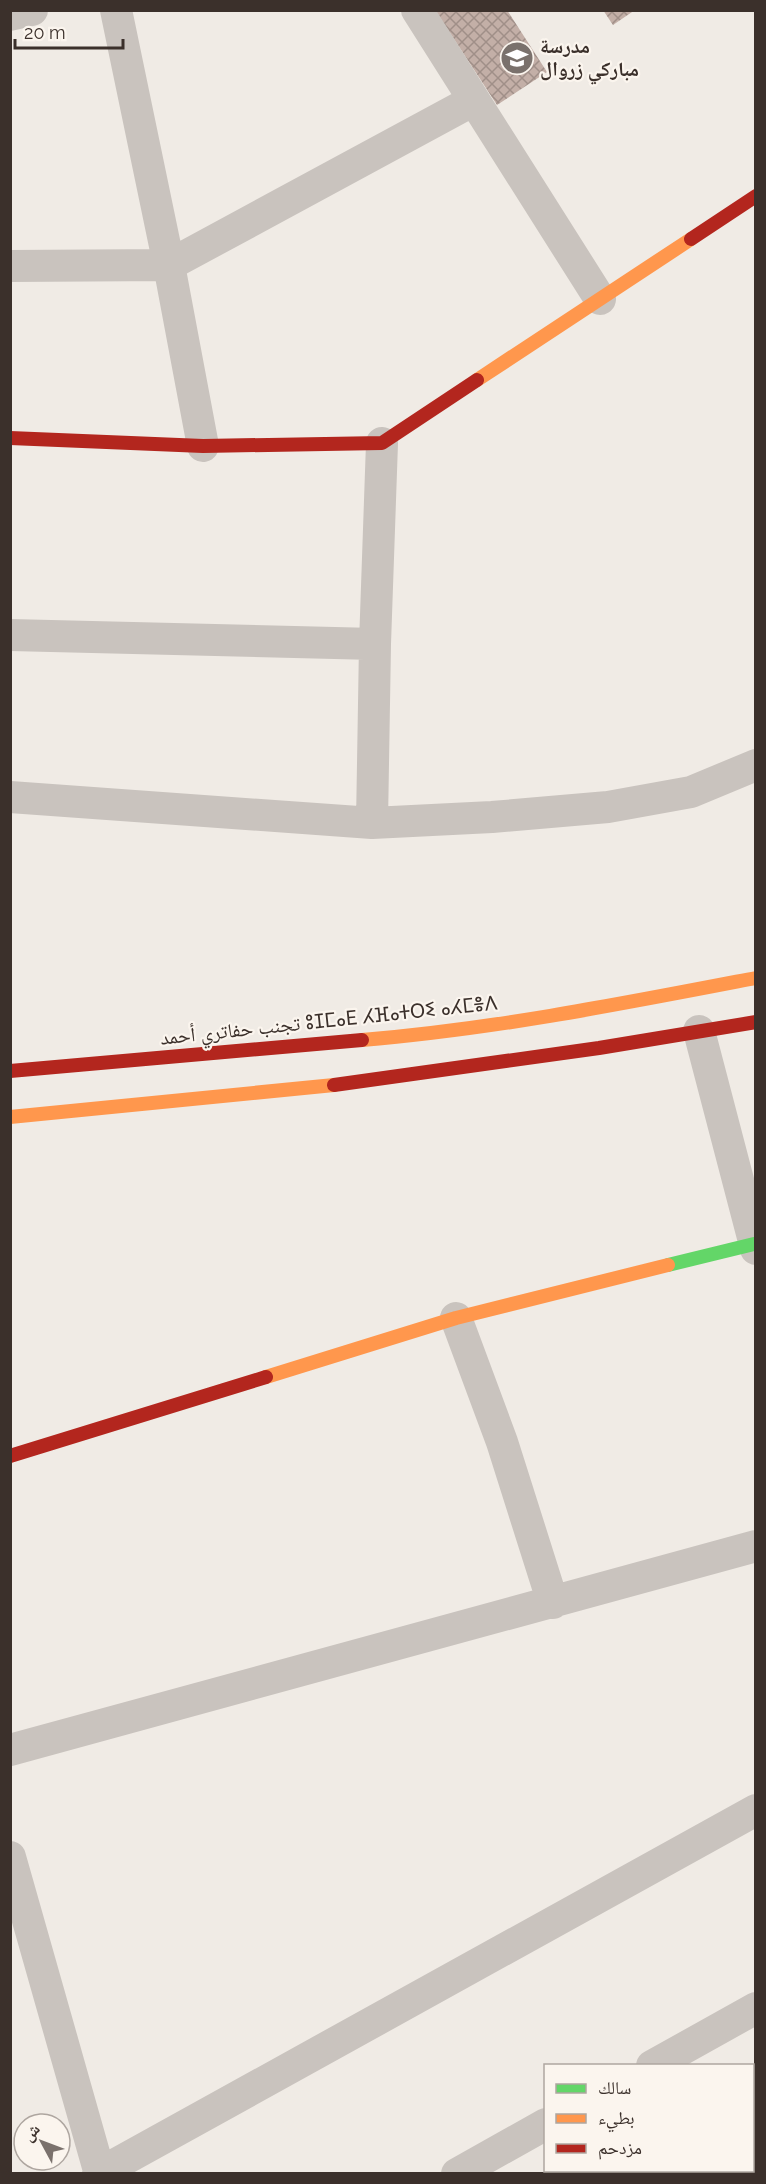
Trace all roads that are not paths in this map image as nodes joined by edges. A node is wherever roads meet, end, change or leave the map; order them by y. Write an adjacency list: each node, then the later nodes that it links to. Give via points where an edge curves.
1 (32, 10): 4 (street)
2 (116, 10): 7 (street)
3 (417, 10): 5 (street)
4 (10, 15)
5 (474, 100): 7 (street); 9 (street)
6 (756, 196): 9 (street)
7 (169, 265): 8 (street); 12 (street)
8 (10, 266)
9 (600, 299): 11 (street)
10 (10, 438): 12 (street)
11 (382, 443): 12 (street); 14 (street)
12 (203, 446)
13 (10, 636): 14 (street)
14 (375, 644): 17 (street)
15 (756, 765): 17 (street, via 691,792 608,807)
16 (10, 797): 17 (street)
17 (372, 823)
18 (756, 978): 21 (street, تجنب حفاتري أحمد ⵓⵊⵎⴰⴹ ⵃⴼⴰⵜⵔⵉ ⴰⵃⵎⴻⴷ, via 421,1035)
19 (756, 1022): 20 (street)
20 (699, 1031): 22 (street, via 366,1082); 23 (street)
21 (10, 1071)
22 (10, 1117)
23 (755, 1246): 24 (street)
24 (456, 1317): 25 (street); 27 (street, via 502,1442)
25 (10, 1456)
26 (756, 1546): 27 (street)
27 (553, 1602): 28 (street)
28 (10, 1750)
29 (756, 1810): 35 (street)
30 (10, 1857): 31 (street)
31 (18, 1916): 35 (street)
32 (755, 2009): 33 (street)
33 (656, 2064)
34 (544, 2125): 36 (street)
35 (99, 2173)
36 (457, 2174)

